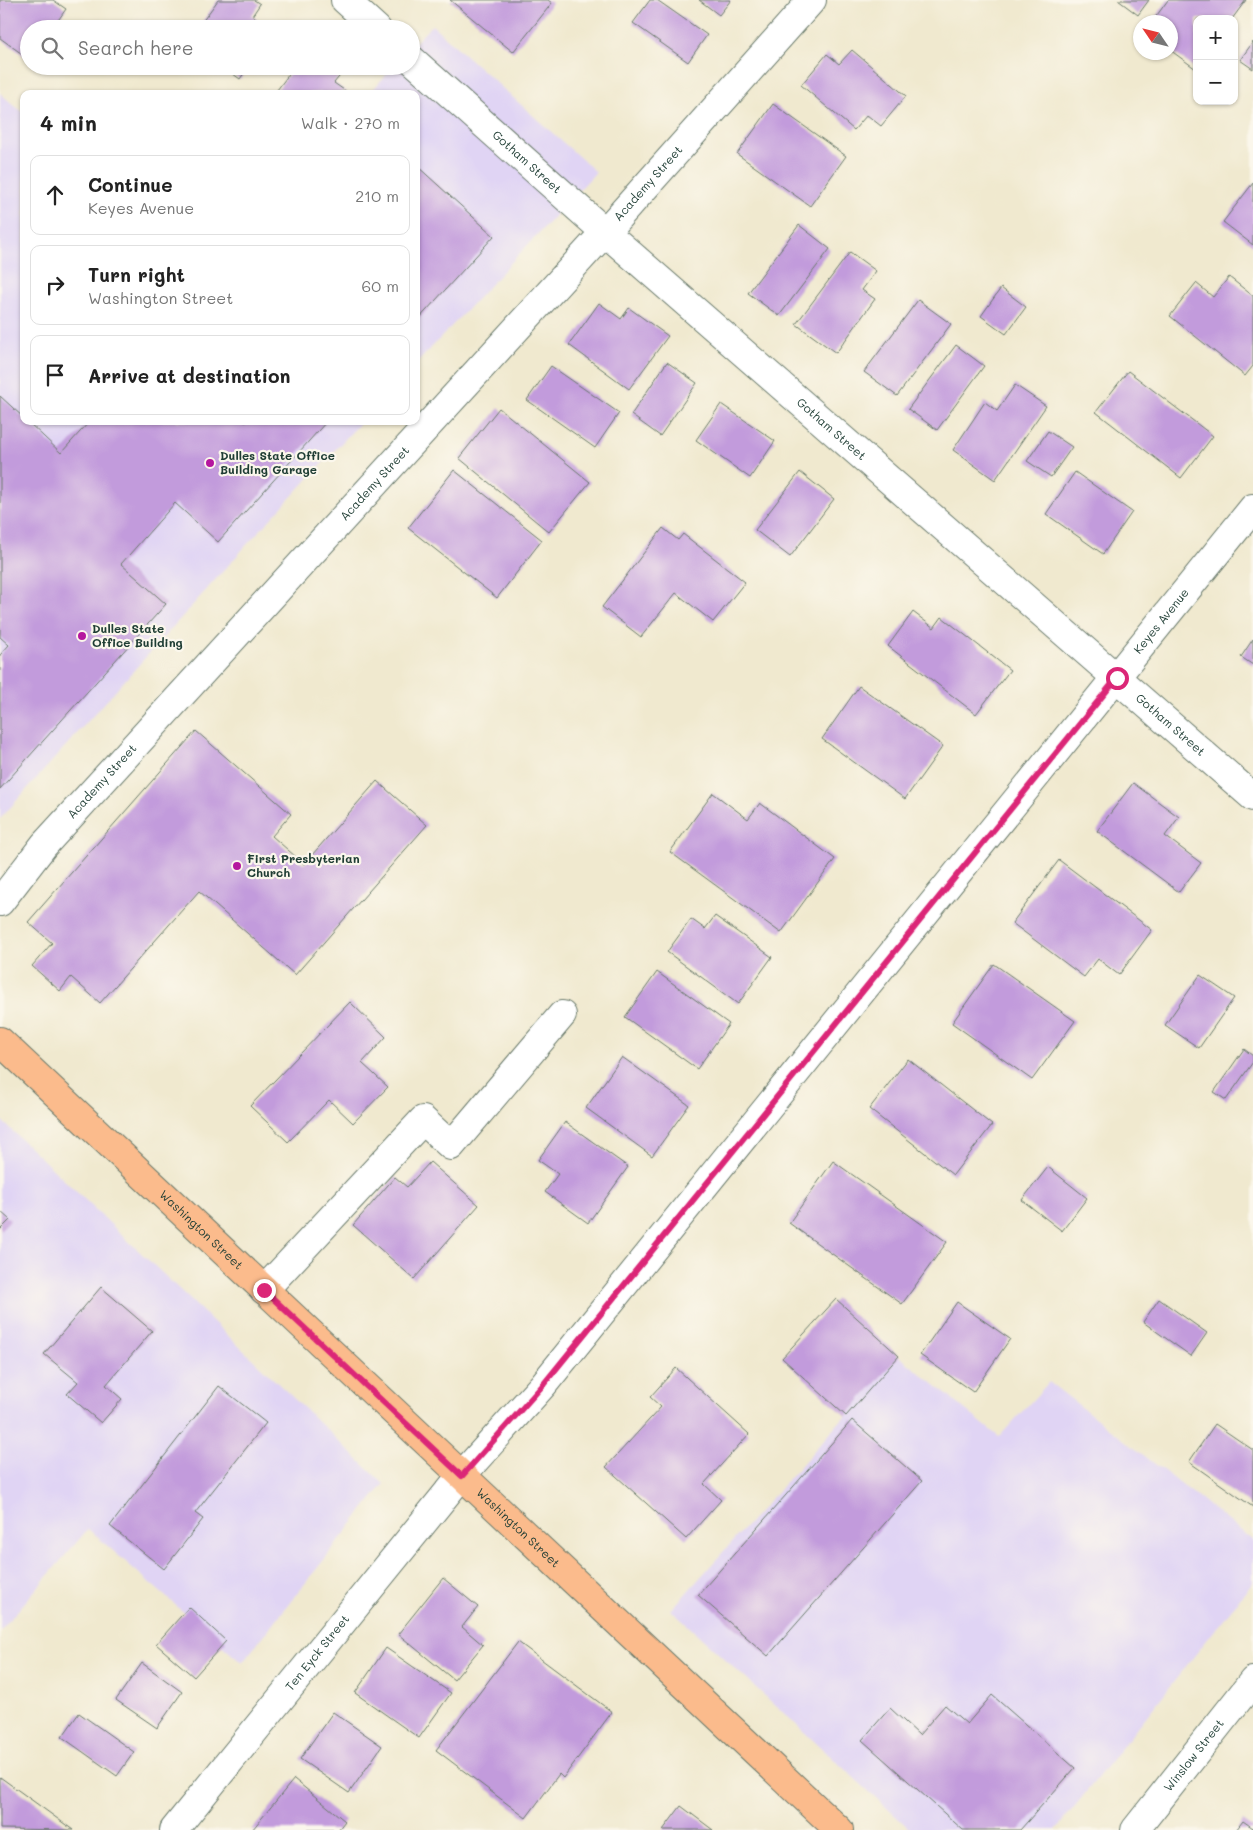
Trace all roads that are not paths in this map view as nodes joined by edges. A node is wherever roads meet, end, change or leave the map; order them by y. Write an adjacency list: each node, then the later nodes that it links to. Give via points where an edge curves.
1 (345, 0): 3 (street)
2 (812, 0): 5 (street, Academy Street)
3 (367, 20)
4 (420, 67): 5 (street, Gotham Street)
5 (605, 232): 7 (street, Gotham Street); 9 (street, Academy Street, via 44,845)
6 (1253, 508): 7 (street, Keyes Avenue)
7 (1117, 678): 8 (street, Gotham Street); 13 (street, Keyes Avenue, via 543,1385)
8 (1253, 797)
9 (0, 902)
10 (562, 1015): 12 (street, via 451,1146 423,1120)
11 (0, 1041): 12 (main road, Washington Street)
12 (264, 1290): 13 (main road, Washington Street)
13 (462, 1476): 15 (street, Ten Eyck Street); 16 (main road, Washington Street)
14 (1253, 1681): 17 (street, Winslow Street)
15 (174, 1830)
16 (839, 1830)
17 (1135, 1830)

